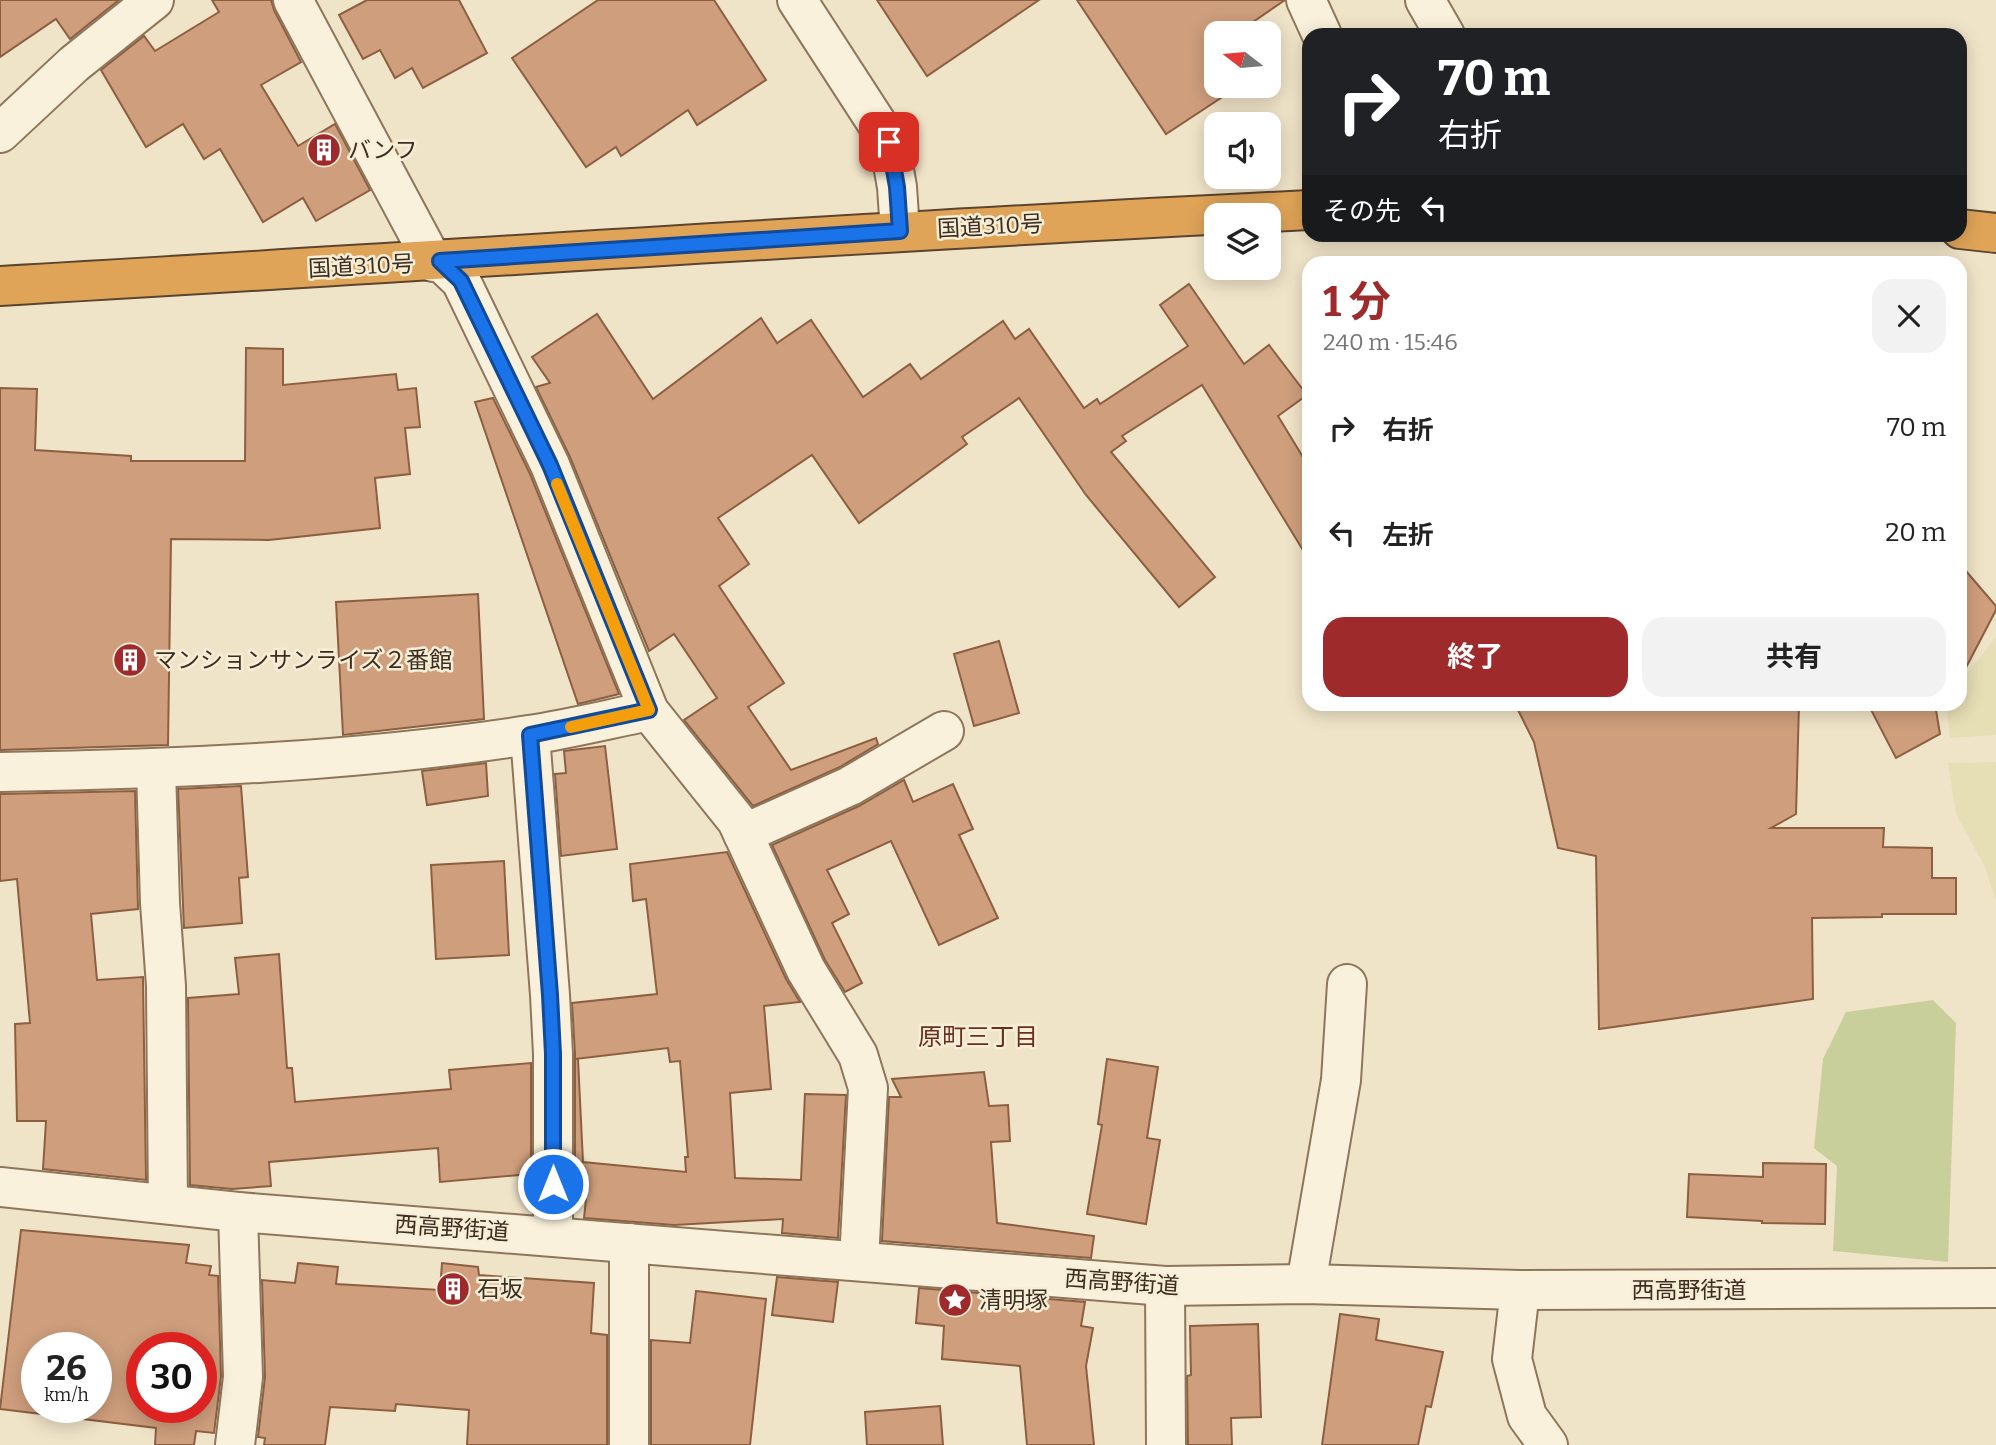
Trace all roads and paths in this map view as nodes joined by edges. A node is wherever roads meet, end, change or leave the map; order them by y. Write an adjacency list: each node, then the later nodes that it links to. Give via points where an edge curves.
1 (154, 0): 8 (street, via 74,64)
2 (293, 0): 13 (street)
3 (797, 0): 11 (street, via 889,142)
4 (1306, 0): 6 (street)
5 (1425, 0): 7 (street)
6 (1319, 28)
7 (1441, 28)
8 (0, 133)
9 (1302, 210): 11 (highway, 国道310号)
10 (1967, 230): 12 (highway)
11 (900, 231): 13 (highway, 国道310号)
12 (1996, 233)
13 (437, 261): 14 (highway, 国道310号); 15 (street, via 461,281 550,465)
14 (0, 286)
15 (649, 710): 17 (street); 20 (street)
16 (944, 731): 20 (street, via 850,786)
17 (530, 735): 18 (street, via 340,758); 25 (street, via 553,1054)
18 (156, 769): 19 (street); 23 (street, via 166,986)
19 (0, 772)
20 (743, 834): 27 (street, via 806,970 858,1055 868,1088)
21 (1347, 984): 28 (street, via 1341,1080)
22 (0, 1187): 23 (street, 西高野街道)
23 (168, 1204): 24 (street, 西高野街道)
24 (238, 1212): 25 (street, 西高野街道); 32 (street, via 243,1377)
25 (553, 1236): 26 (street, 西高野街道)
26 (629, 1243): 27 (street, 西高野街道); 33 (street)
27 (859, 1261): 29 (street, 西高野街道)
28 (1306, 1284): 29 (street, 西高野街道); 31 (street, 西高野街道)
29 (1165, 1286): 34 (street)
30 (1996, 1289): 31 (street, 西高野街道)
31 (1520, 1290): 35 (street, via 1512,1359 1527,1416)
32 (235, 1445)
33 (629, 1445)
34 (1166, 1445)
35 (1548, 1445)

